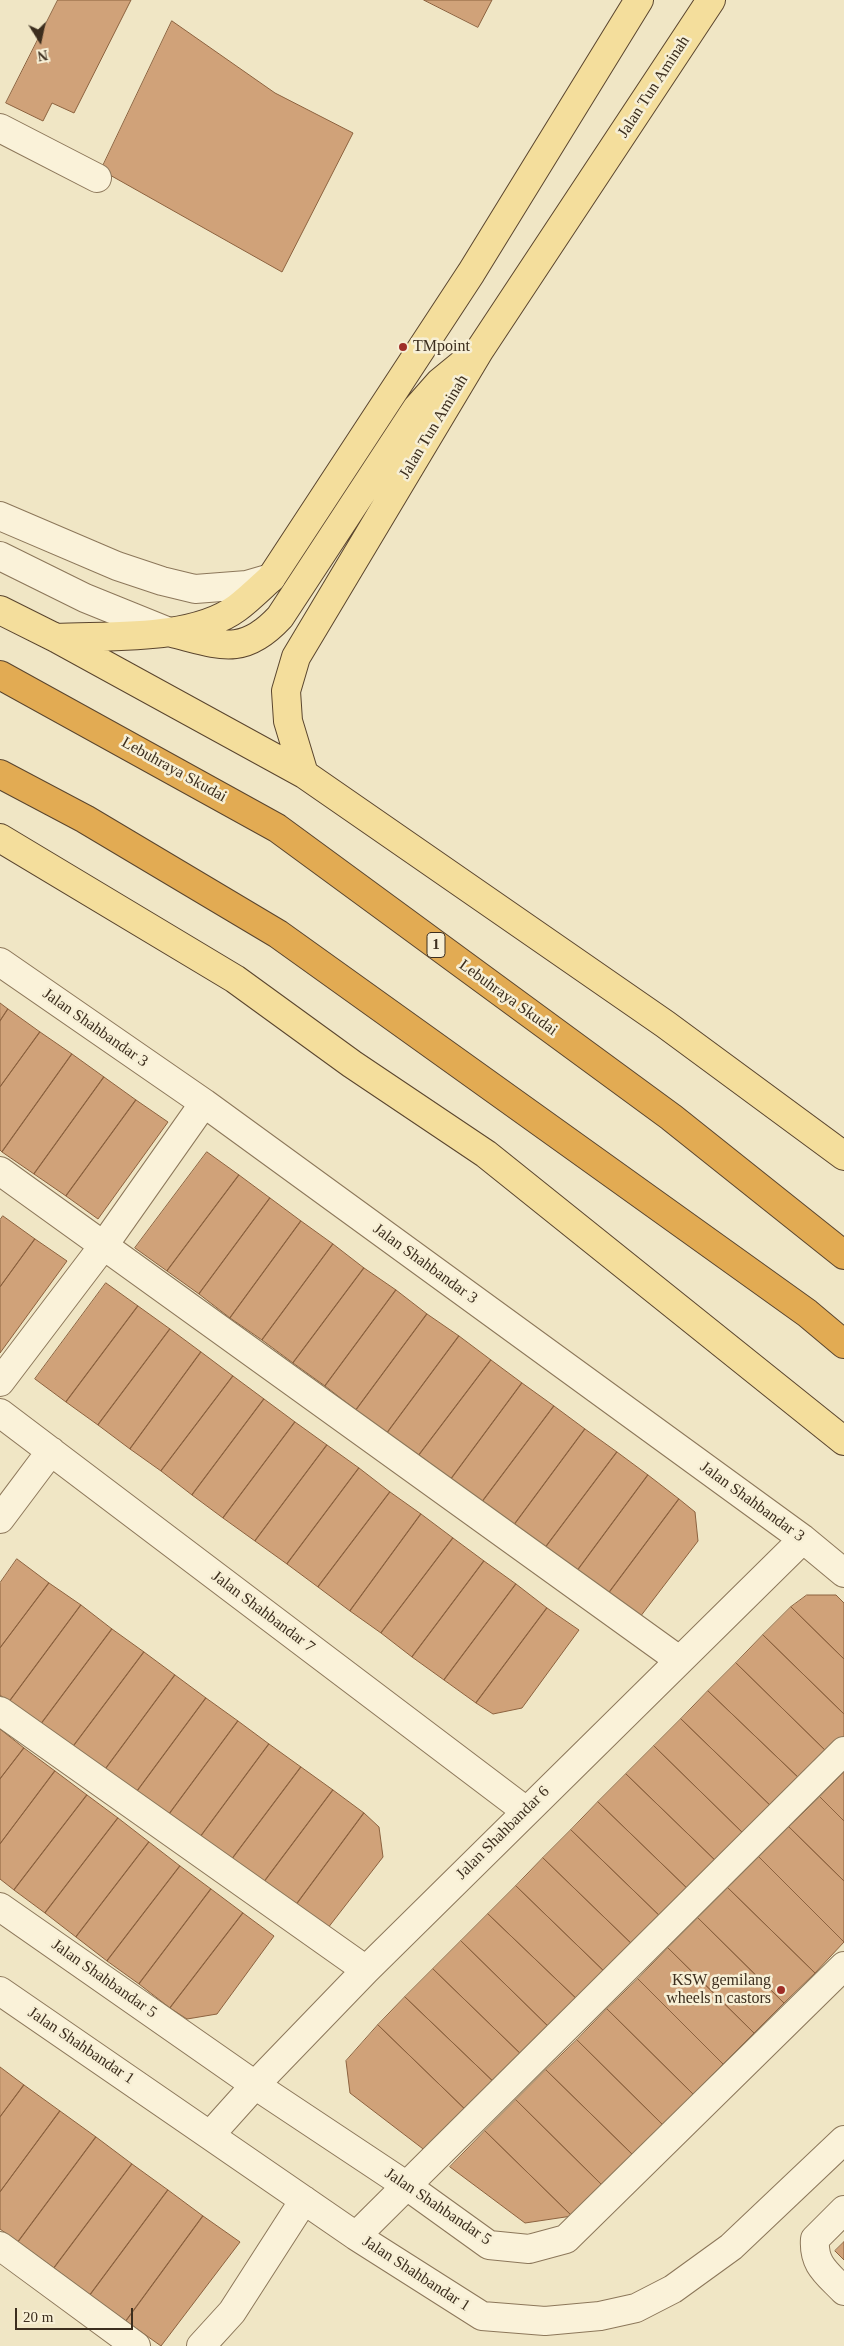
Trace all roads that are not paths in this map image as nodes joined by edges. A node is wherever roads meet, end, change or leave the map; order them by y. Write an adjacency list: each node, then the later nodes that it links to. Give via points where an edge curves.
1 (639, 0): 8 (main road, via 471,273)
2 (711, 0): 5 (main road, Jalan Tun Aminah)
3 (0, 128): 4 (street)
4 (97, 178)
5 (479, 351): 10 (main road, via 440,382 417,408 280,617 266,633 248,643 232,645); 14 (main road, Jalan Tun Aminah, via 296,657 286,691 288,721)
6 (0, 516): 8 (street, via 117,566 195,589 247,585)
7 (0, 556): 10 (street, via 85,598)
8 (271, 578): 10 (main road, via 236,609 210,622)
9 (0, 610): 11 (main road)
10 (169, 632): 11 (main road)
11 (56, 638): 14 (main road)
12 (0, 676): 21 (highway, Lebuhraya Skudai / 1, via 277,828 671,1117)
13 (0, 774): 22 (highway, via 85,819 278,934 807,1313)
14 (304, 774): 18 (main road, via 665,1024)
15 (0, 838): 25 (main road, via 234,979 352,1064 486,1154)
16 (0, 962): 17 (street, Jalan Shahbandar 3)
17 (204, 1103): 20 (street); 28 (street, Jalan Shahbandar 3)
18 (844, 1156)
19 (0, 1171): 20 (street)
20 (104, 1245): 23 (street); 30 (street)
21 (844, 1255)
22 (844, 1344)
23 (0, 1382)
24 (0, 1413): 26 (street, Jalan Shahbandar 7)
25 (844, 1441)
26 (51, 1451): 27 (street); 33 (street, Jalan Shahbandar 7)
27 (0, 1519)
28 (803, 1539): 29 (street, Jalan Shahbandar 3); 30 (street, Jalan Shahbandar 6)
29 (844, 1573)
30 (680, 1660): 33 (street, Jalan Shahbandar 6)
31 (0, 1711): 36 (street)
32 (844, 1750): 41 (street)
33 (526, 1811): 36 (street, Jalan Shahbandar 6)
34 (0, 1907): 38 (street, Jalan Shahbandar 5)
35 (844, 1966): 41 (street, Jalan Shahbandar 5, via 566,2238 529,2249 489,2246)
36 (366, 1970): 38 (street, Jalan Shahbandar 6)
37 (0, 1991): 39 (street, Jalan Shahbandar 1)
38 (255, 2084): 39 (street, Jalan Shahbandar 6); 41 (street, Jalan Shahbandar 5)
39 (211, 2134): 42 (street, Jalan Shahbandar 1)
40 (844, 2140): 44 (street, Jalan Shahbandar 1, via 731,2247 673,2290 636,2308 600,2316 545,2321 482,2316)
41 (407, 2186): 44 (street)
42 (304, 2200): 44 (street, Jalan Shahbandar 1); 48 (street, via 232,2312)
43 (844, 2210): 46 (street, via 815,2239 814,2253 820,2267)
44 (356, 2236)
45 (0, 2246): 47 (street)
46 (844, 2291)
47 (136, 2346)
48 (201, 2346)

